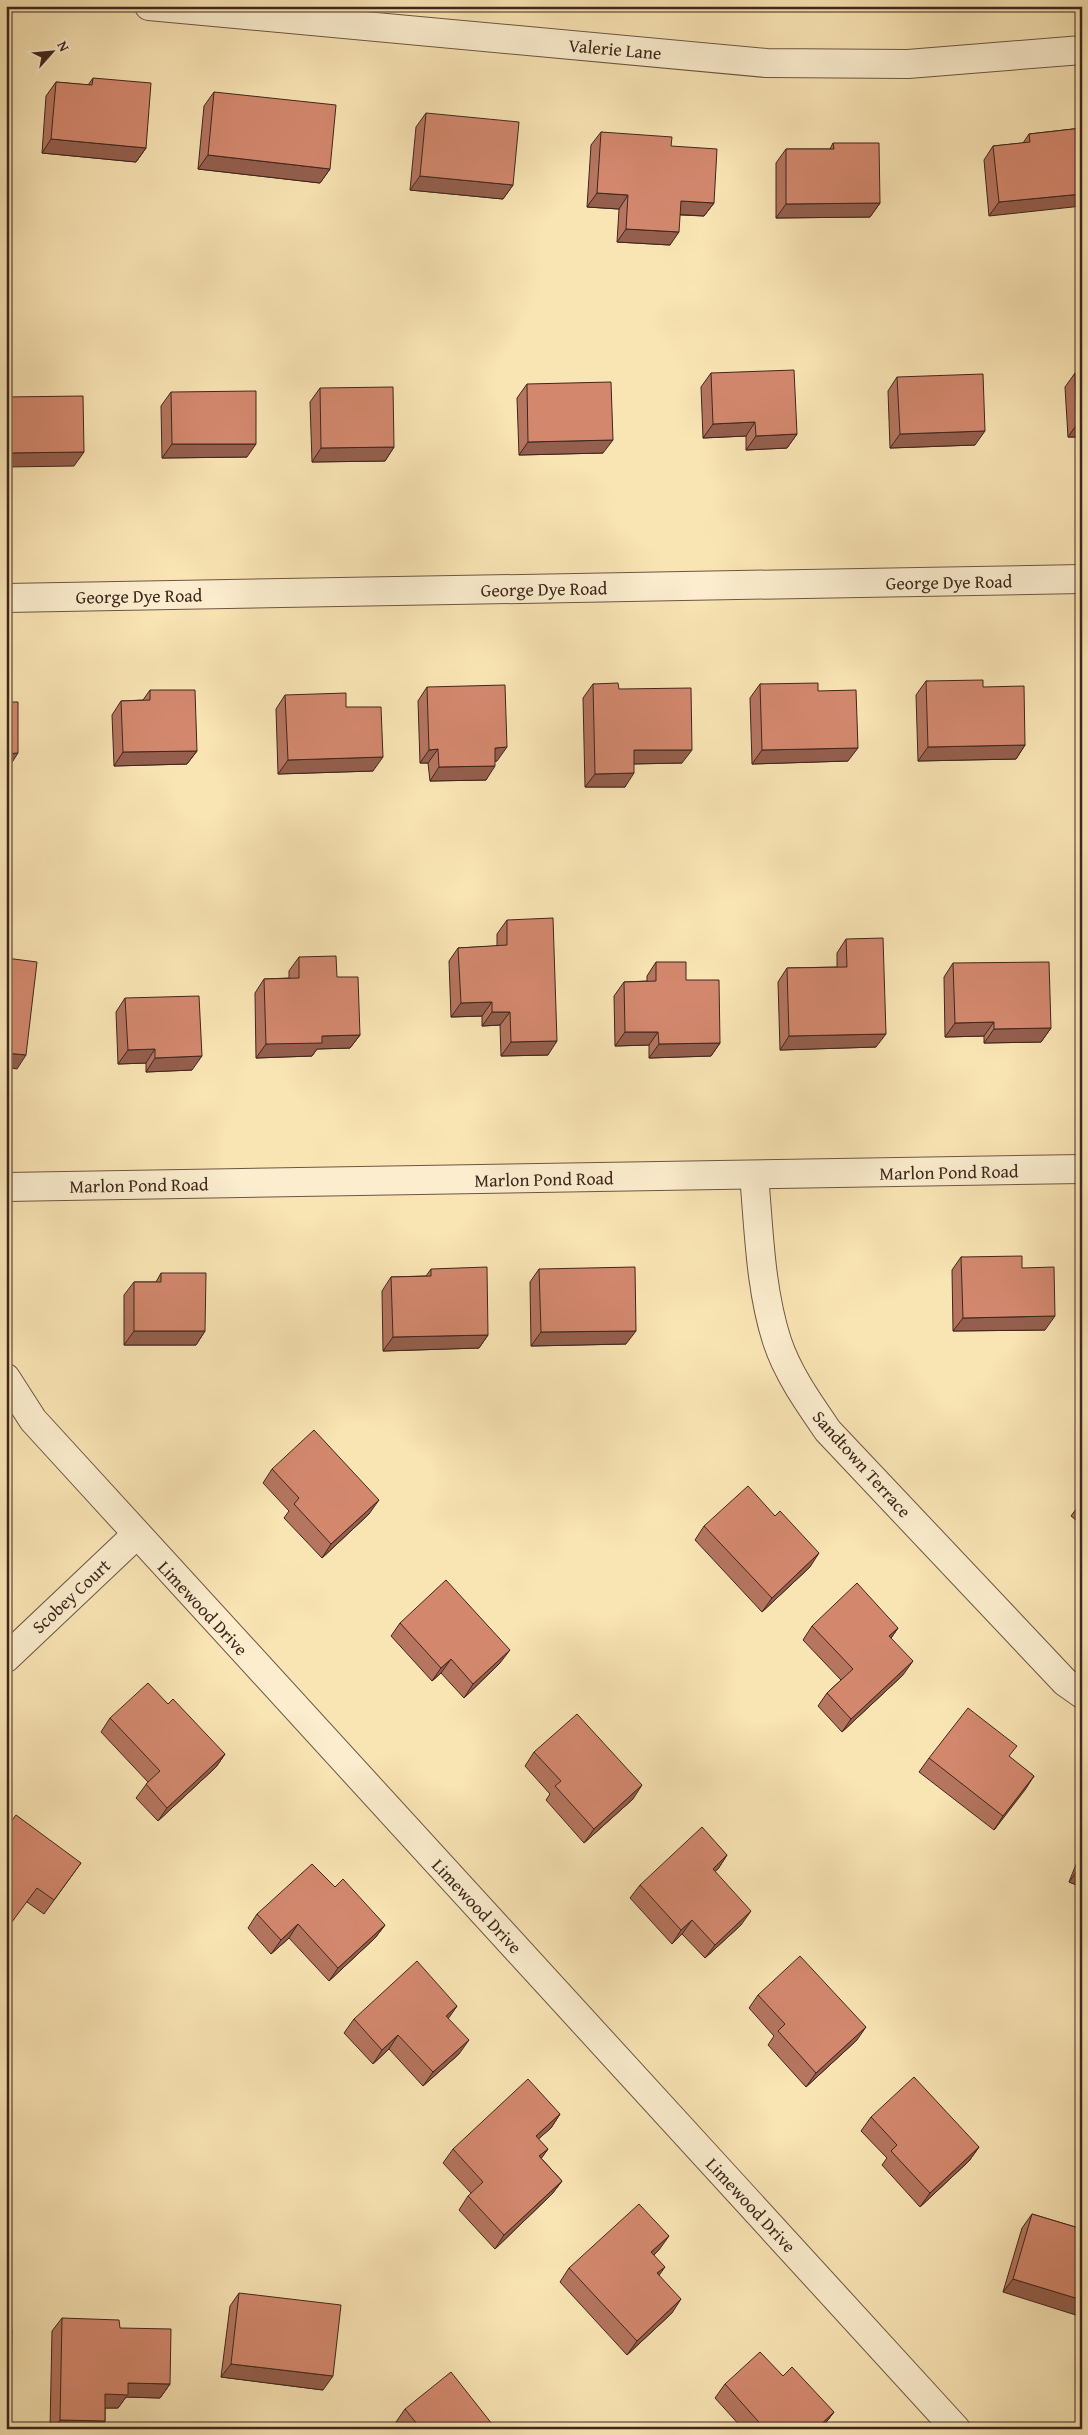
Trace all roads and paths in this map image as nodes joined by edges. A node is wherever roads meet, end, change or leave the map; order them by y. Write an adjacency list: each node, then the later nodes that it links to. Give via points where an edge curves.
1 (149, 6): 2 (street, Valerie Lane, via 766,64 908,64)
2 (1082, 50)
3 (1082, 579): 4 (street, George Dye Road)
4 (6, 598)
5 (1082, 1169): 6 (street, Marlon Pond Road)
6 (754, 1175): 7 (street, Marlon Pond Road); 11 (street, Sandtown Terrace, via 765,1293 778,1342 798,1388 828,1431 1065,1682)
7 (6, 1187)
8 (6, 1378): 9 (street, Limewood Drive, via 33,1420)
9 (136, 1535): 10 (street, Scobey Court); 12 (street, Limewood Drive)
10 (6, 1658)
11 (1082, 1694)
12 (956, 2429)

